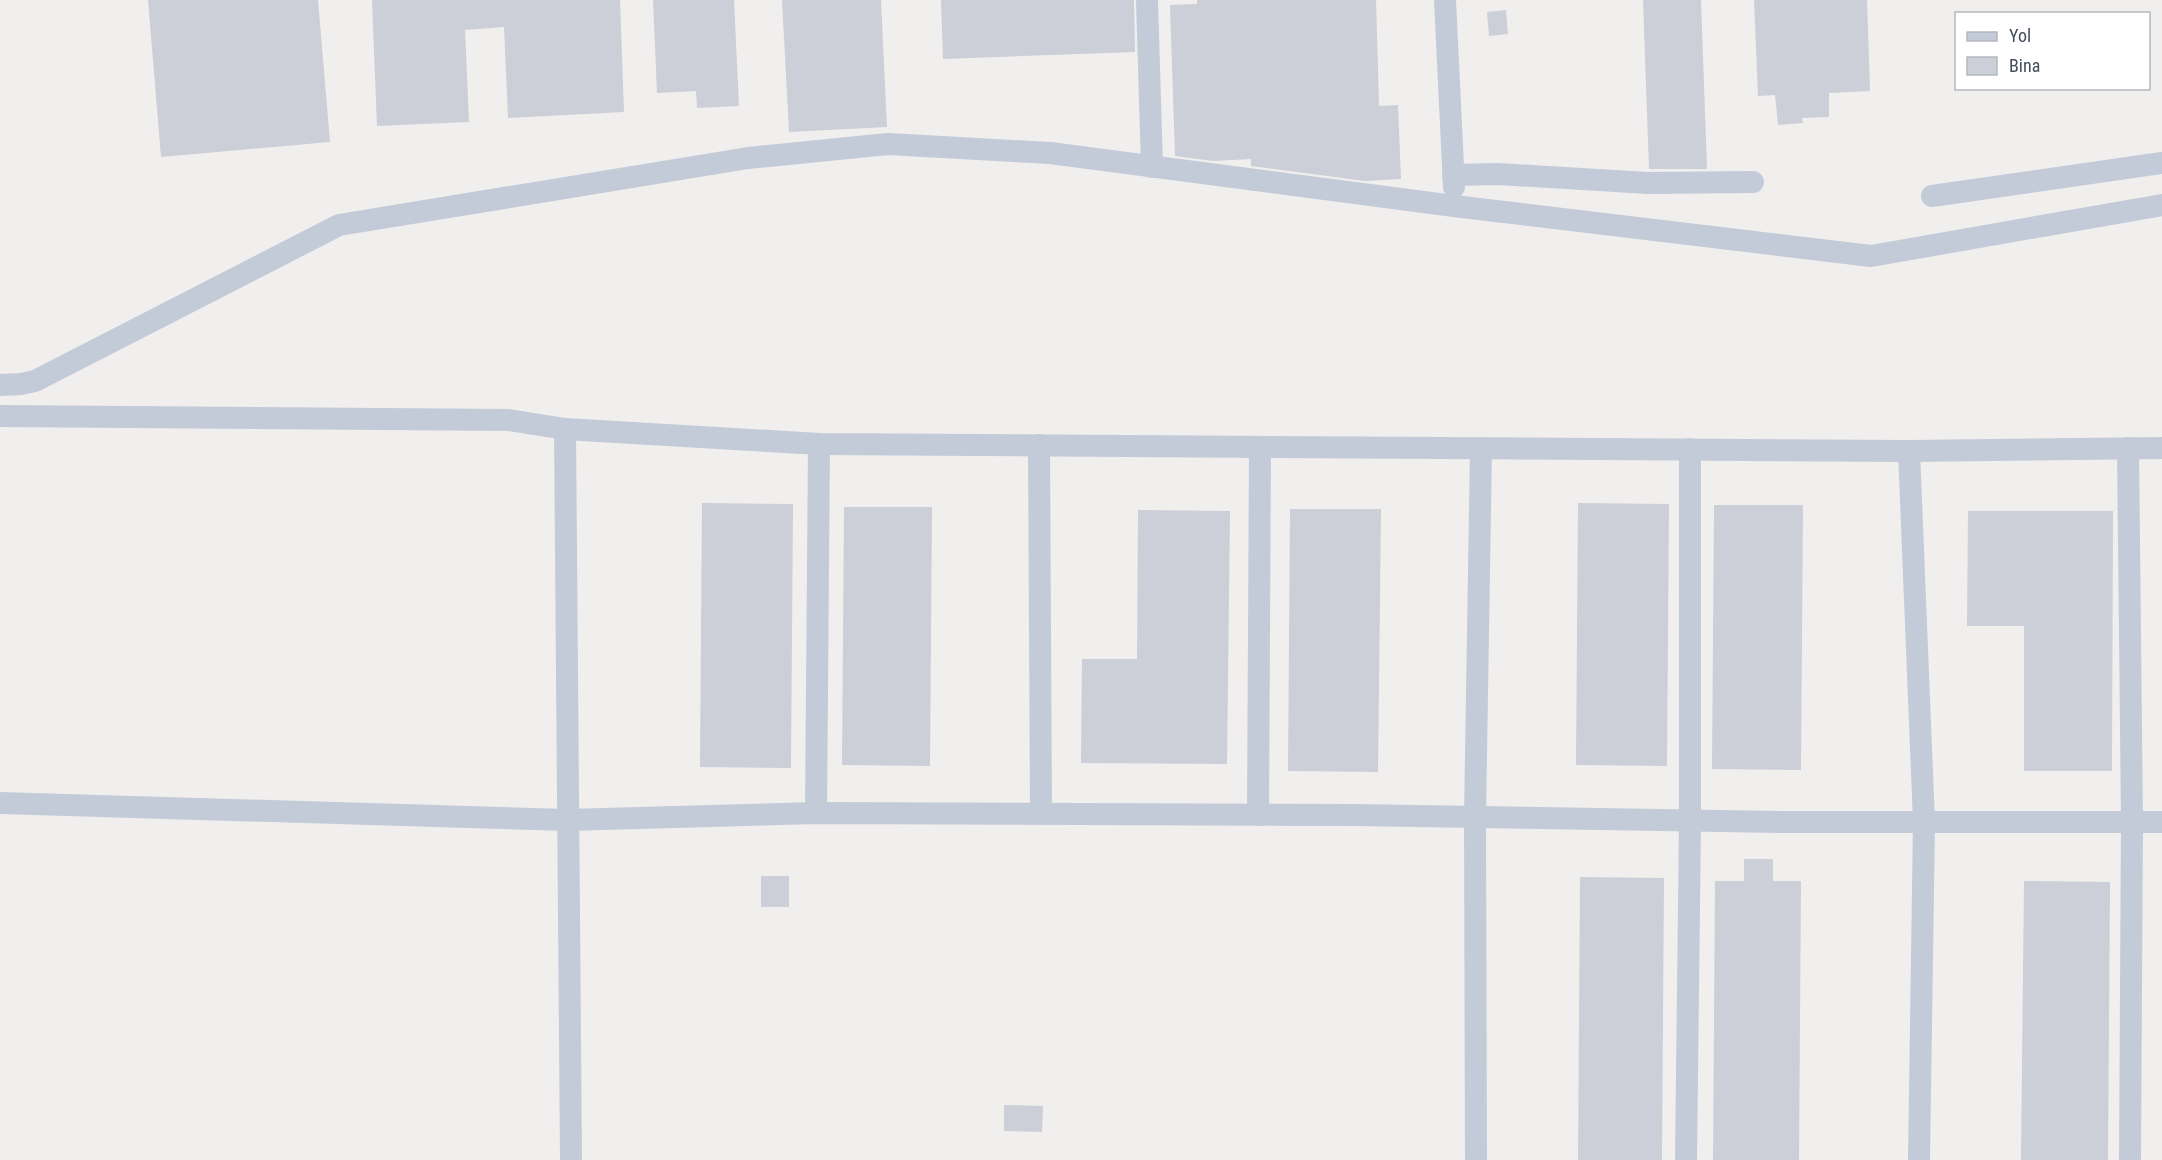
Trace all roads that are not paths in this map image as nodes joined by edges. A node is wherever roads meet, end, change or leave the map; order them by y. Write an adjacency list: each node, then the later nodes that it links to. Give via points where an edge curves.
1 (1147, 0): 4 (street)
2 (1445, 0): 5 (street)
3 (2162, 163): 7 (street)
4 (1152, 167): 9 (street); 10 (street, via 1050,153 888,144 748,158 339,225 35,381)
5 (1453, 174): 6 (street, via 1648,183); 9 (street)
6 (1753, 182)
7 (1932, 196)
8 (2162, 205): 9 (street, via 1871,255)
9 (1454, 206)
10 (0, 385)
11 (0, 416): 12 (street, via 509,420)
12 (565, 429): 13 (street); 26 (street)
13 (819, 444): 14 (street); 22 (street)
14 (1039, 445): 15 (street); 23 (street)
15 (1260, 447): 16 (street); 24 (street)
16 (1481, 448): 19 (street); 25 (street)
17 (2128, 448): 18 (street); 20 (street); 29 (street)
18 (2162, 448)
19 (1690, 449): 20 (street); 27 (street)
20 (1910, 451): 28 (street)
21 (0, 803): 26 (street)
22 (816, 813): 23 (street); 26 (street)
23 (1041, 814): 24 (street)
24 (1258, 815): 25 (street)
25 (1475, 817): 27 (street); 32 (street)
26 (567, 820): 31 (street)
27 (1690, 821): 28 (street); 33 (street)
28 (1924, 822): 29 (street); 34 (street)
29 (2132, 822): 30 (street); 35 (street)
30 (2162, 822)
31 (571, 1160)
32 (1476, 1160)
33 (1686, 1160)
34 (1919, 1160)
35 (2130, 1160)

